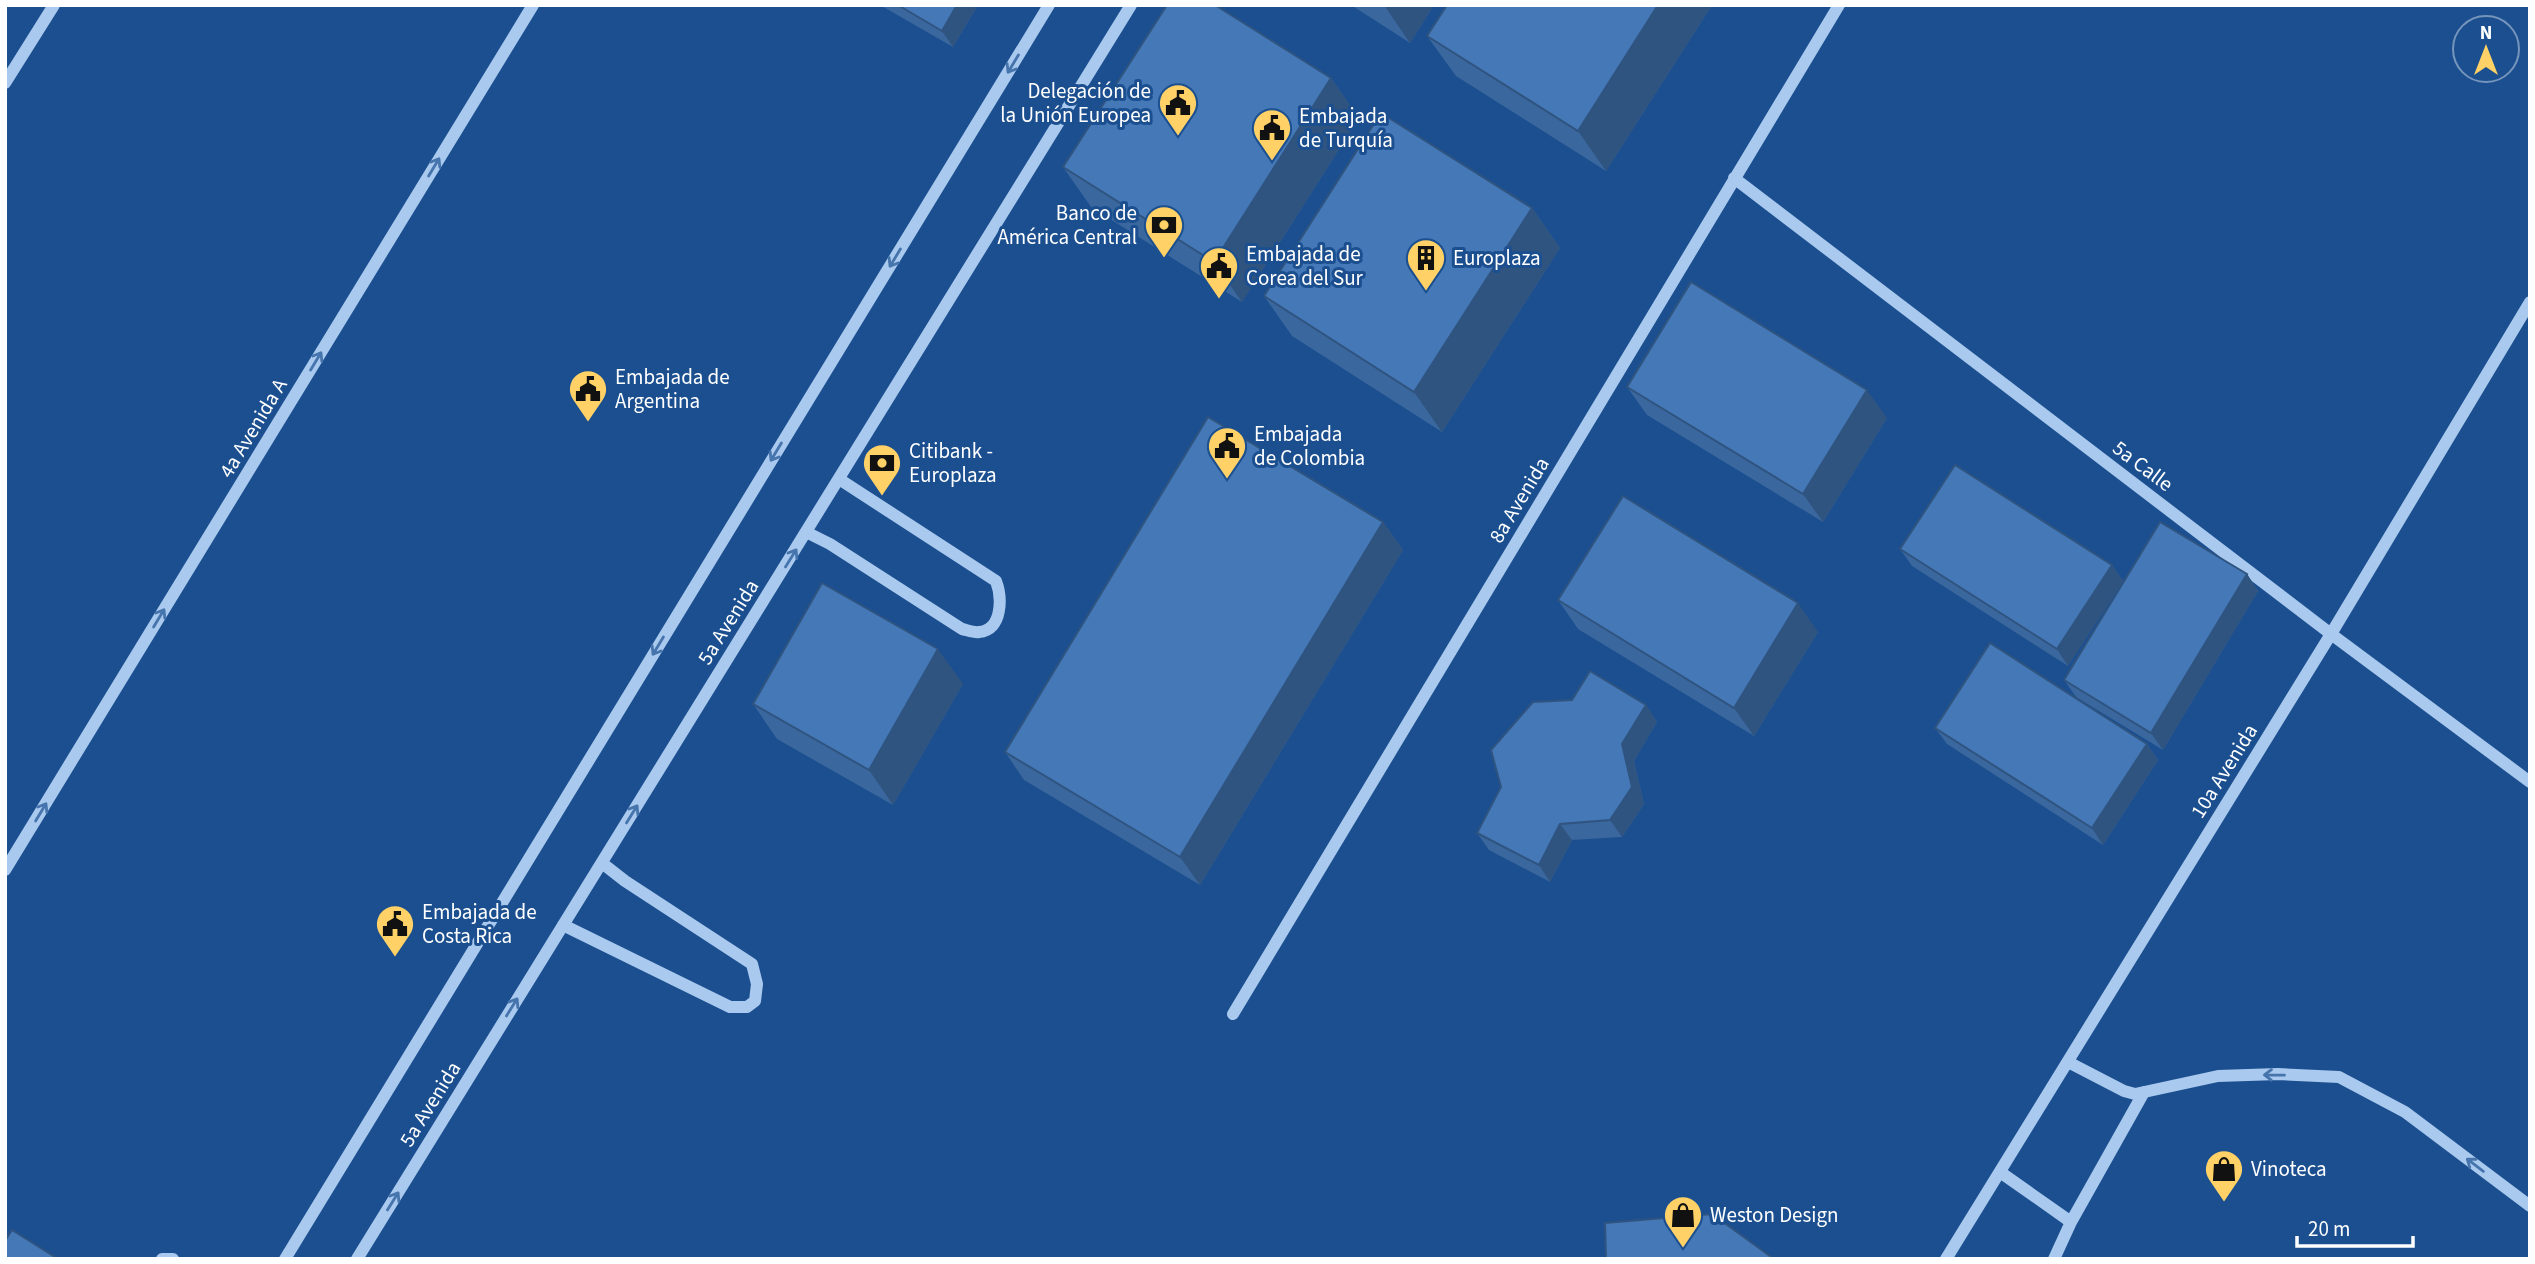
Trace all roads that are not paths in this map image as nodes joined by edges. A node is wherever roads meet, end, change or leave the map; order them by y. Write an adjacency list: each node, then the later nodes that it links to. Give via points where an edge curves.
1 (54, 5): 6 (street)
2 (533, 5): 14 (street, 4a Avenida A, one-way to 2)
3 (1049, 5): 24 (street, 5a Avenida, one-way to 24)
4 (1131, 5): 9 (street, 5a Avenida)
5 (1839, 5): 7 (street, 8a Avenida)
6 (5, 83)
7 (1734, 178): 11 (street, 5a Calle); 16 (street, 8a Avenida)
8 (2530, 302): 11 (street, 10a Avenida)
9 (839, 479): 10 (street, 5a Avenida); 10 (street, via 996,581 999,614 991,627 980,632 962,629)
10 (806, 532): 13 (street, 5a Avenida, one-way to 10)
11 (2331, 634): 12 (street, 5a Calle); 17 (street, 10a Avenida)
12 (2530, 782)
13 (601, 863): 15 (street, 5a Avenida); 15 (street, via 752,964 755,1001 747,1007 730,1007)
14 (5, 870)
15 (563, 925): 25 (street, 5a Avenida, one-way to 15)
16 (1233, 1014)
17 (2068, 1062): 18 (street, via 2124,1091); 19 (street, 10a Avenida)
18 (2144, 1092): 20 (street, one-way to 18, via 2405,1112 2339,1077 2218,1076); 21 (street)
19 (2000, 1172): 21 (street); 26 (street, 10a Avenida)
20 (2530, 1206)
21 (2071, 1222): 27 (street)
22 (162, 1259): 23 (street)
23 (173, 1259)
24 (285, 1259)
25 (357, 1259)
26 (1947, 1259)
27 (2054, 1259)

